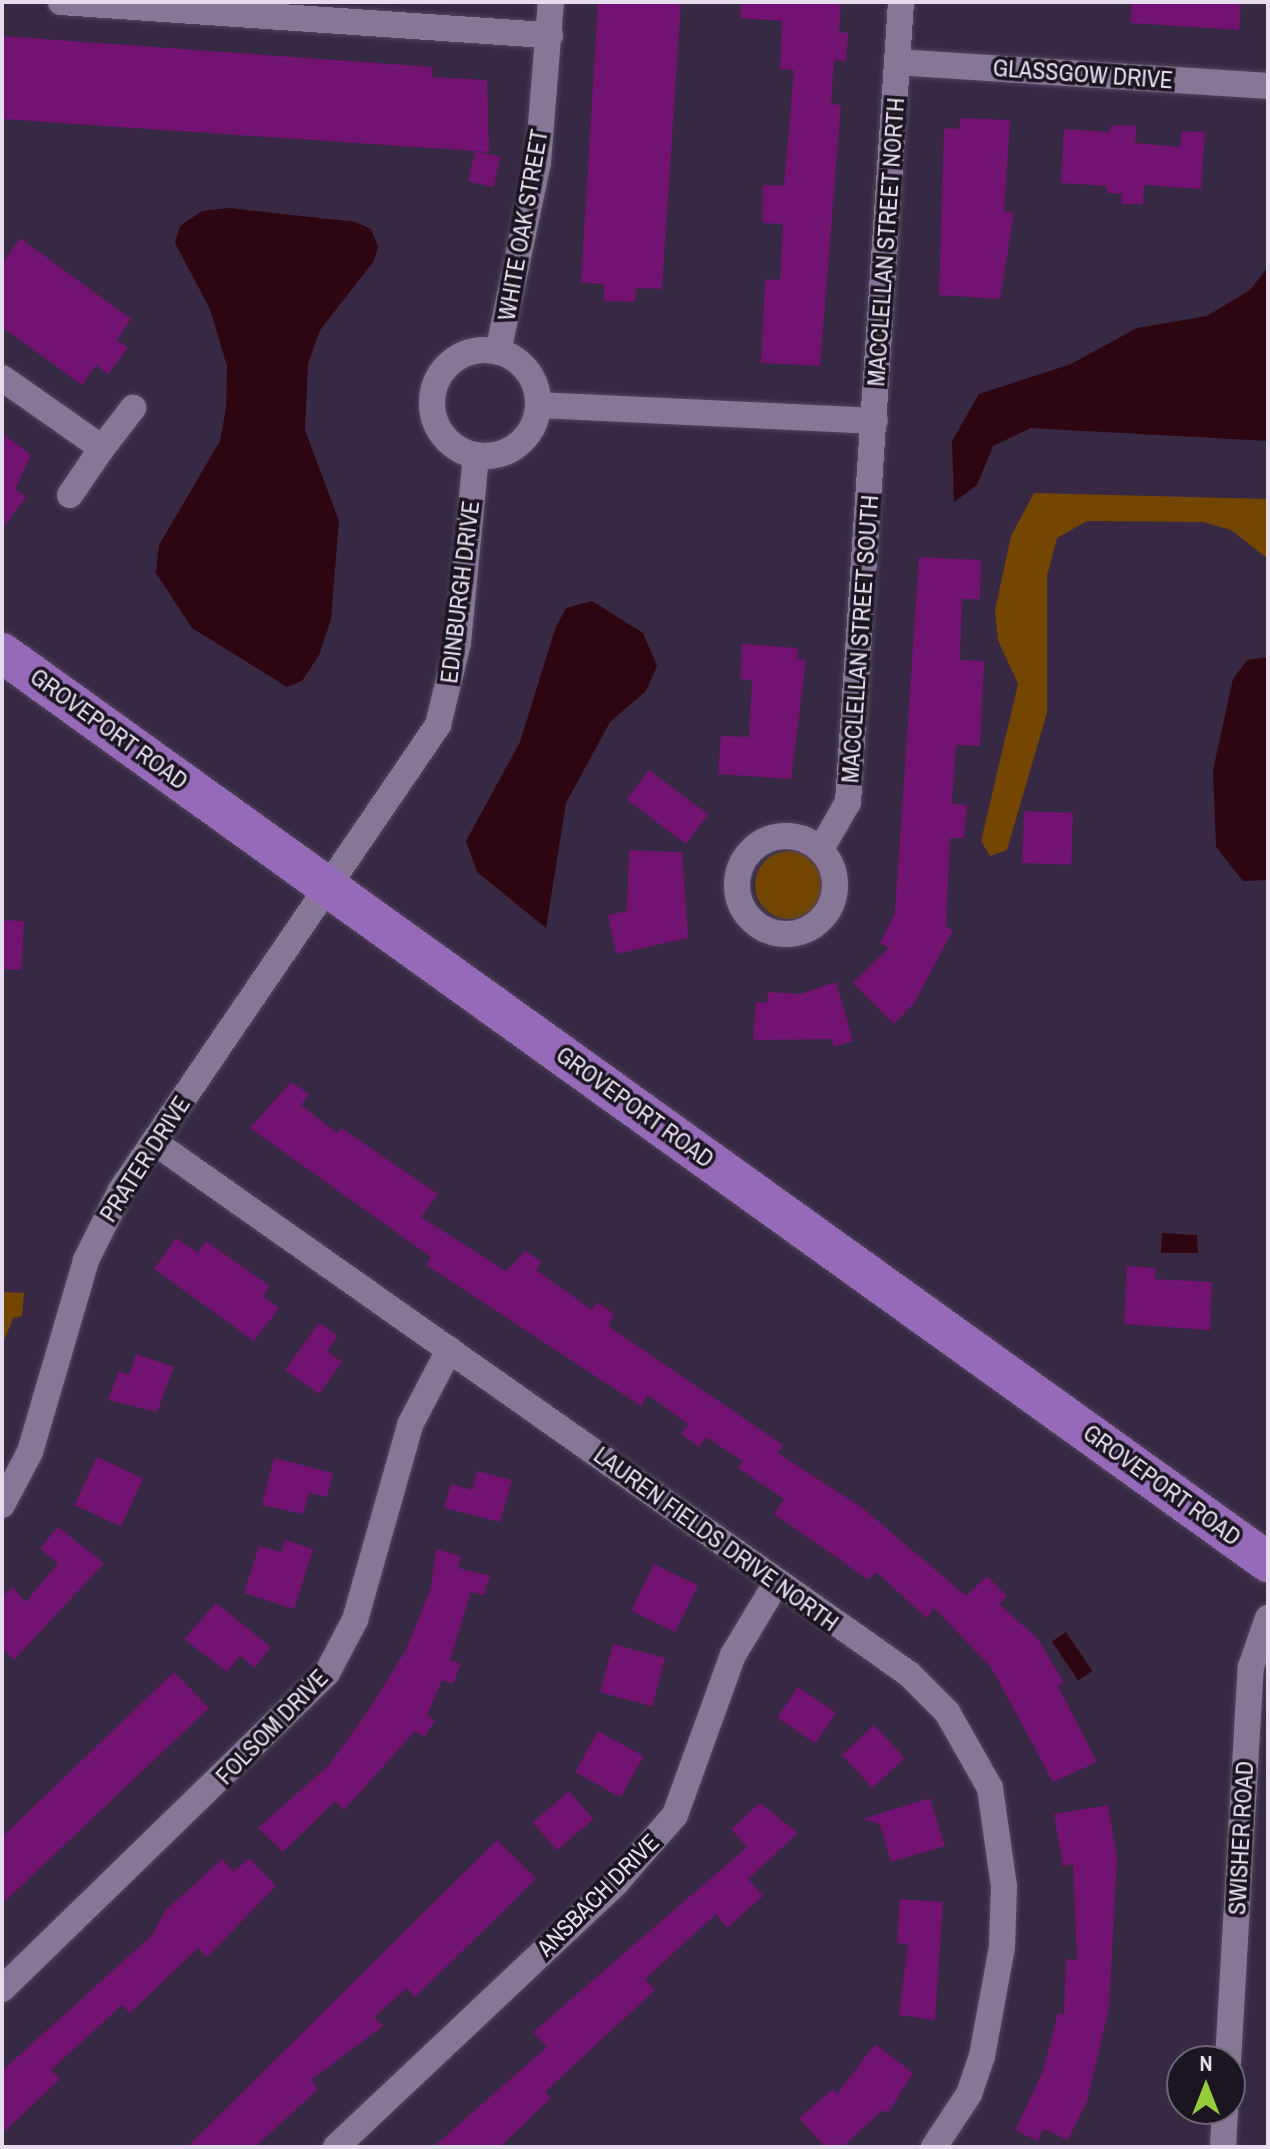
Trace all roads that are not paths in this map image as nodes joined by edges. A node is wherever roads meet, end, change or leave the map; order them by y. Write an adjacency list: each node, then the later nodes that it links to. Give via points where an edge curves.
1 (61, 2): 4 (street)
2 (551, 2): 4 (street, WHITE OAK STREET)
3 (901, 2): 5 (street, MACCLELLAN STREET NORTH)
4 (550, 35): 7 (street, WHITE OAK STREET, via 538,162)
5 (897, 62): 6 (street, GLASSGOW DRIVE); 11 (street, MACCLELLAN STREET NORTH)
6 (1268, 86)
7 (498, 352): 9 (street, via 528,371); 13 (street, via 465,355 439,376 434,392 437,425)
8 (2, 378): 12 (street)
9 (538, 405): 11 (street); 13 (street, via 530,430 511,450)
10 (133, 408): 12 (street)
11 (875, 421): 16 (street, MACCLELLAN STREET SOUTH, via 848,802)
12 (102, 448): 14 (street)
13 (476, 456): 17 (street, EDINBURGH DRIVE, via 458,643 438,725)
14 (70, 495)
15 (2, 653): 17 (main road, GROVEPORT ROAD)
16 (821, 849)
17 (326, 884): 18 (street, PRATER DRIVE); 21 (main road, GROVEPORT ROAD)
18 (154, 1142): 19 (street, LAUREN FIELDS DRIVE NORTH); 20 (street, PRATER DRIVE, via 86,1260 30,1452)
19 (449, 1350): 22 (street, LAUREN FIELDS DRIVE NORTH); 24 (street, FOLSOM DRIVE, via 410,1425 355,1620 327,1673)
20 (2, 1505)
21 (1268, 1562)
22 (775, 1585): 27 (street, ANSBACH DRIVE, via 733,1655 668,1824 616,1883); 28 (street, LAUREN FIELDS DRIVE NORTH, via 909,1674 947,1712 990,1788 1004,1886 995,2007 969,2094)
23 (1268, 1618): 25 (street, SWISHER ROAD, via 1251,1667)
24 (2, 1989)
25 (1229, 2045)
26 (1224, 2125): 29 (street)
27 (336, 2147)
28 (934, 2147)
29 (1223, 2147)

